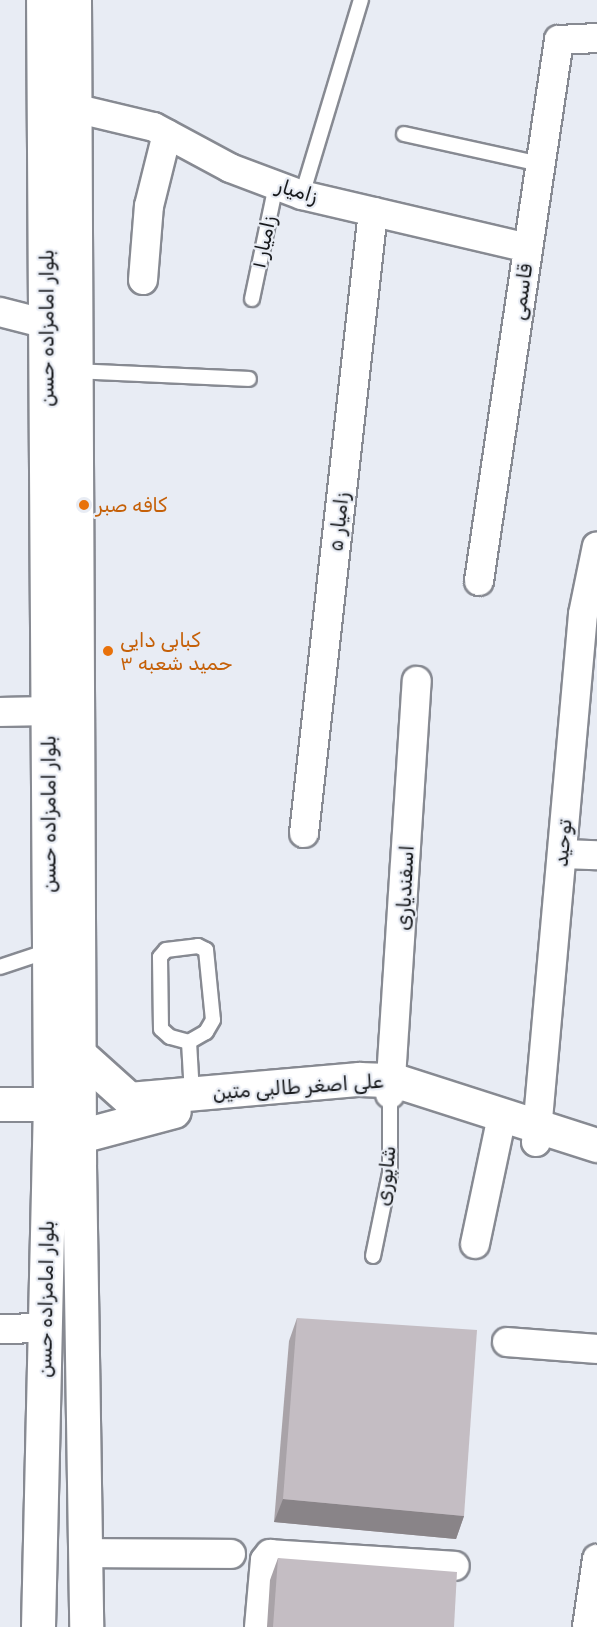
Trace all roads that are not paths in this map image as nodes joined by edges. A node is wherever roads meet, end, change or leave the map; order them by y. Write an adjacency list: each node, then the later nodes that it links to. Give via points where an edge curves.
1 (43, 0): 15 (main road, بلوار امامزاده حسن)
2 (74, 0): 5 (main road, بلوار امامزاده حسن)
3 (361, 0): 9 (lane, زامیار ۱)
4 (597, 38): 8 (street, قاسمی, via 559,40)
5 (74, 108): 6 (street, زامیار, via 154,127); 16 (main road, بلوار امامزاده حسن)
6 (167, 134): 9 (street, زامیار, via 230,168); 12 (street, via 149,207)
7 (404, 134): 8 (lane)
8 (541, 164): 11 (street, قاسمی)
9 (289, 190): 10 (street, زامیار); 13 (lane, زامیار ۱)
10 (374, 212): 11 (street, زامیار); 24 (street, زامیار ۵)
11 (528, 248): 20 (street, قاسمی)
12 (143, 280)
13 (252, 299)
14 (0, 312): 15 (street)
15 (47, 324): 18 (main road, بلوار امامزاده حسن)
16 (75, 371): 17 (lane); 18 (main road, بلوار امامزاده حسن)
17 (249, 379)
18 (61, 442): 22 (main road, بلوار امامزاده حسن); 30 (main road, بلوار امامزاده حسن)
19 (597, 546): 25 (street, توحید, via 583,614)
20 (479, 581)
21 (417, 681): 31 (street, اسفندیاری)
22 (49, 711): 23 (street); 27 (main road, بلوار امامزاده حسن)
23 (0, 712)
24 (304, 833)
25 (562, 854): 26 (street); 36 (street, توحید)
26 (597, 855)
27 (50, 950): 28 (lane); 34 (main road, بلوار امامزاده حسن)
28 (0, 967)
29 (189, 1042): 29 (lane, via 206,1032 213,1020 206,950 198,946 166,950 160,957 161,1029 170,1037); 32 (lane)
30 (79, 1054): 32 (main road, علی اصغر طالبی متین, via 129,1099); 37 (main road, بلوار امامزاده حسن)
31 (392, 1087): 32 (main road, علی اصغر طالبی متین, via 359,1079); 35 (main road, علی اصغر طالبی متین); 36 (main road, علی اصغر طالبی متین); 37 (main road, علی اصغر طالبی متین, via 198,1106); 41 (lane, شاپوری, via 390,1173)
32 (192, 1094)
33 (0, 1104): 34 (main road)
34 (50, 1104): 42 (main road, بلوار امامزاده حسن)
35 (500, 1130): 36 (main road, علی اصغر طالبی متین); 40 (street)
36 (537, 1133): 38 (main road, علی اصغر طالبی متین); 39 (main road, علی اصغر طالبی متین)
37 (80, 1136): 46 (main road, بلوار امامزاده حسن)
38 (597, 1145)
39 (597, 1163)
40 (475, 1244)
41 (373, 1256)
42 (45, 1328): 43 (street); 50 (main road, بلوار امامزاده حسن)
43 (0, 1329)
44 (507, 1342): 45 (street)
45 (597, 1349)
46 (84, 1554): 47 (street); 51 (main road, بلوار امامزاده حسن)
47 (231, 1554)
48 (597, 1559): 53 (street)
49 (454, 1566): 52 (street, via 270,1554 265,1560)
50 (38, 1627)
51 (86, 1627)
52 (259, 1627)
53 (587, 1627)

